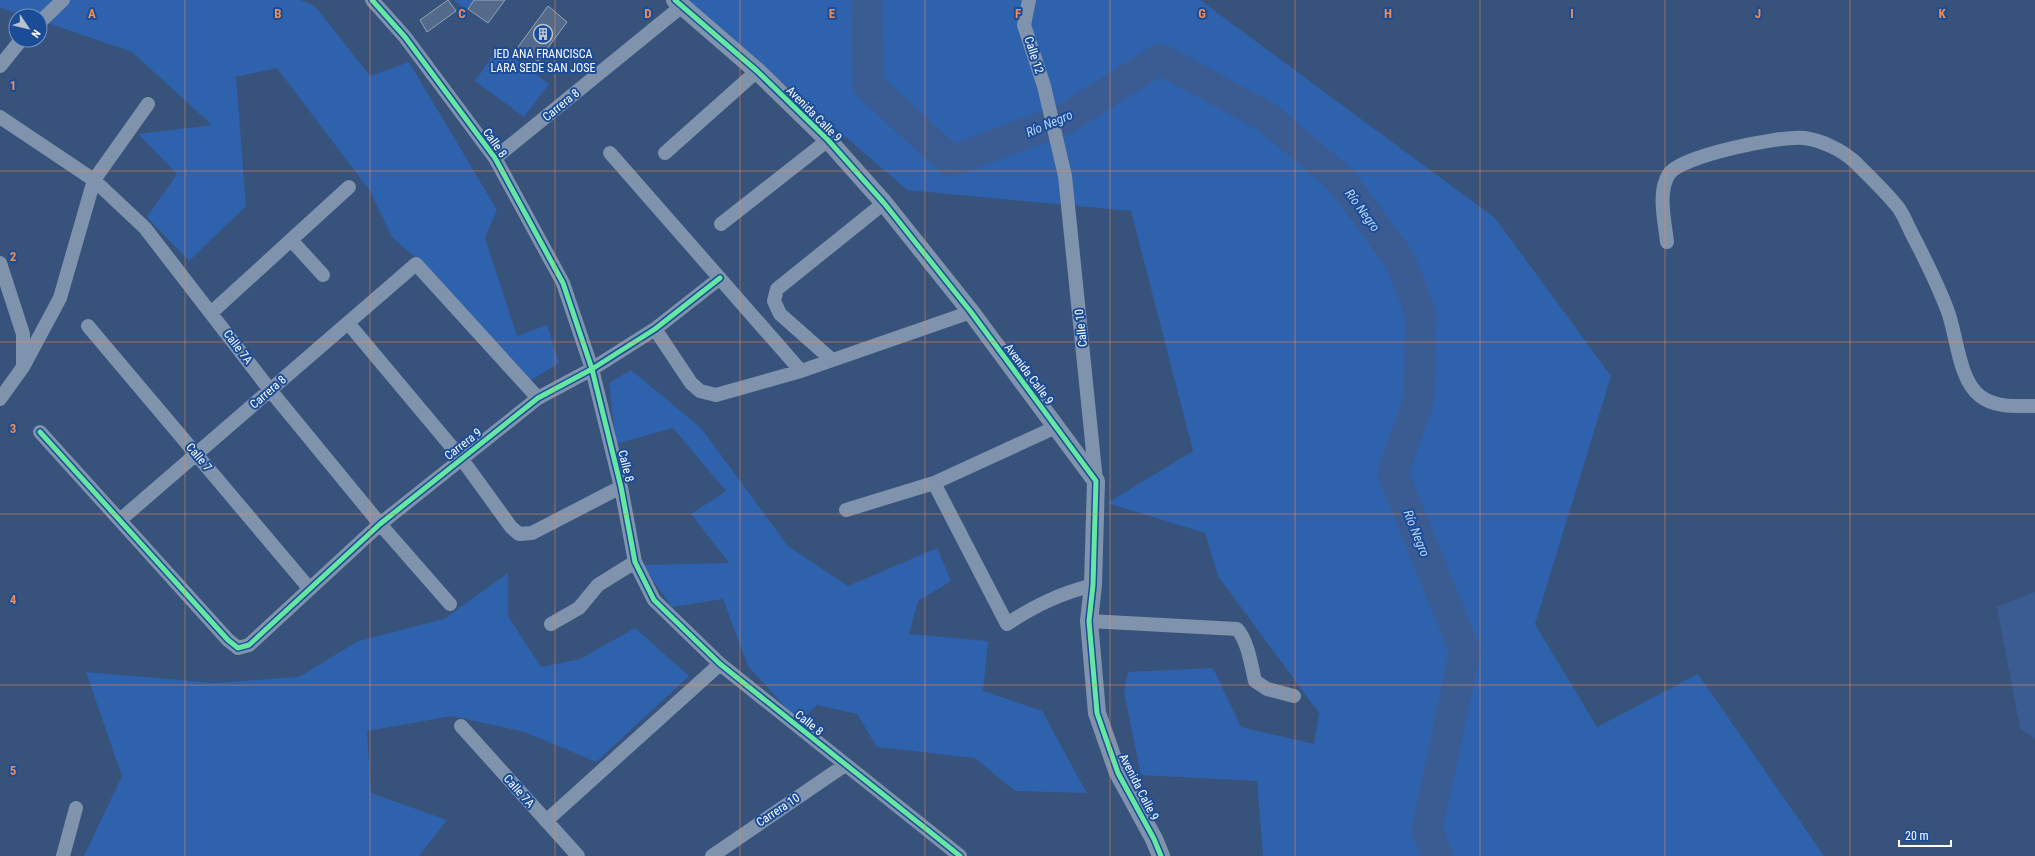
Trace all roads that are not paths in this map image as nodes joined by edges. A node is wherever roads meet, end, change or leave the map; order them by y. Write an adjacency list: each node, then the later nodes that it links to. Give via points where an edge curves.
1 (63, 0): 5 (street)
2 (372, 0): 14 (street, Calle 8, via 405,37)
3 (1028, 0): 15 (street, Calle 12, via 1024,25 1044,86)
4 (679, 3): 8 (street, Avenida Calle 9); 14 (street, Carrera 8)
5 (48, 14)
6 (14, 48): 7 (street)
7 (0, 66)
8 (757, 71): 11 (street, Avenida Calle 9); 13 (street)
9 (148, 104): 16 (street)
10 (0, 117): 16 (street, Calle 7A)
11 (828, 140): 18 (street, Avenida Calle 9); 19 (street)
12 (610, 153): 24 (street)
13 (664, 153)
14 (495, 158): 32 (street, Calle 8, via 563,283)
15 (1065, 176): 42 (street, Calle 10)
16 (94, 180): 25 (street, Calle 7A, via 145,228); 31 (street, via 60,298)
17 (349, 187): 20 (street)
18 (884, 204): 26 (street, Avenida Calle 9); 30 (street, via 777,289 774,301 780,314)
19 (721, 224)
20 (292, 241): 23 (street); 25 (street)
21 (1667, 242): 37 (street, via 1664,185 1669,173 1679,164 1706,155 1772,141 1803,138 1827,144 1854,161 1898,207 1948,310 1965,374 1971,387 1980,396 2000,405)
22 (0, 263): 31 (street, via 23,334)
23 (323, 275)
24 (720, 278): 29 (street, Carrera 9); 33 (street)
25 (212, 312): 34 (street, Calle 7A)
26 (972, 312): 30 (street); 38 (street, Avenida Calle 9)
27 (348, 322): 34 (street, Carrera 8); 35 (street, Carrera 8, via 416,264); 41 (street)
28 (88, 326): 40 (street, Calle 7)
29 (655, 329): 32 (street, Carrera 9); 33 (street, via 691,383 700,391 716,395)
30 (832, 360): 33 (street)
31 (23, 367): 36 (street)
32 (592, 369): 35 (street, Carrera 9); 44 (street, Calle 8)
33 (801, 371)
34 (270, 390): 40 (street, Carrera 8); 47 (street, Calle 7A)
35 (538, 398): 41 (street, Carrera 9)
36 (0, 399)
37 (2035, 406)
38 (1056, 426): 42 (street, Avenida Calle 9); 43 (street)
39 (40, 432): 46 (street)
40 (196, 454): 46 (street, Carrera 8); 50 (street, Calle 7)
41 (460, 458): 44 (street, via 511,527 519,534 532,533); 47 (street, Carrera 9)
42 (1096, 481): 49 (street, Avenida Calle 9)
43 (934, 483): 45 (street); 49 (street, via 1007,624 1033,607 1062,593)
44 (621, 487): 48 (street, Calle 8)
45 (846, 510)
46 (120, 520): 50 (street, Carrera 9, via 238,648 249,646)
47 (380, 524): 50 (street, Carrera 9); 51 (street, Calle 7A)
48 (635, 562): 53 (street, via 598,585 579,608); 54 (street, Calle 8, via 654,600)
49 (1093, 585): 52 (street, Avenida Calle 9)
50 (309, 588)
51 (450, 604)
52 (1089, 621): 55 (street, via 1237,629 1255,681 1267,689); 64 (street, Avenida Calle 9, via 1097,713 1101,728 1118,773 1154,838)
53 (551, 624)
54 (720, 664): 57 (street, Calle 8); 59 (street)
55 (1294, 696)
56 (461, 726): 59 (street, Calle 7A)
57 (845, 765): 62 (street, Carrera 10); 63 (street, Calle 8)
58 (76, 808): 61 (street)
59 (546, 820): 60 (street, Calle 7A)
60 (571, 854)
61 (63, 856)
62 (712, 856)
63 (960, 856)
64 (1161, 856)

